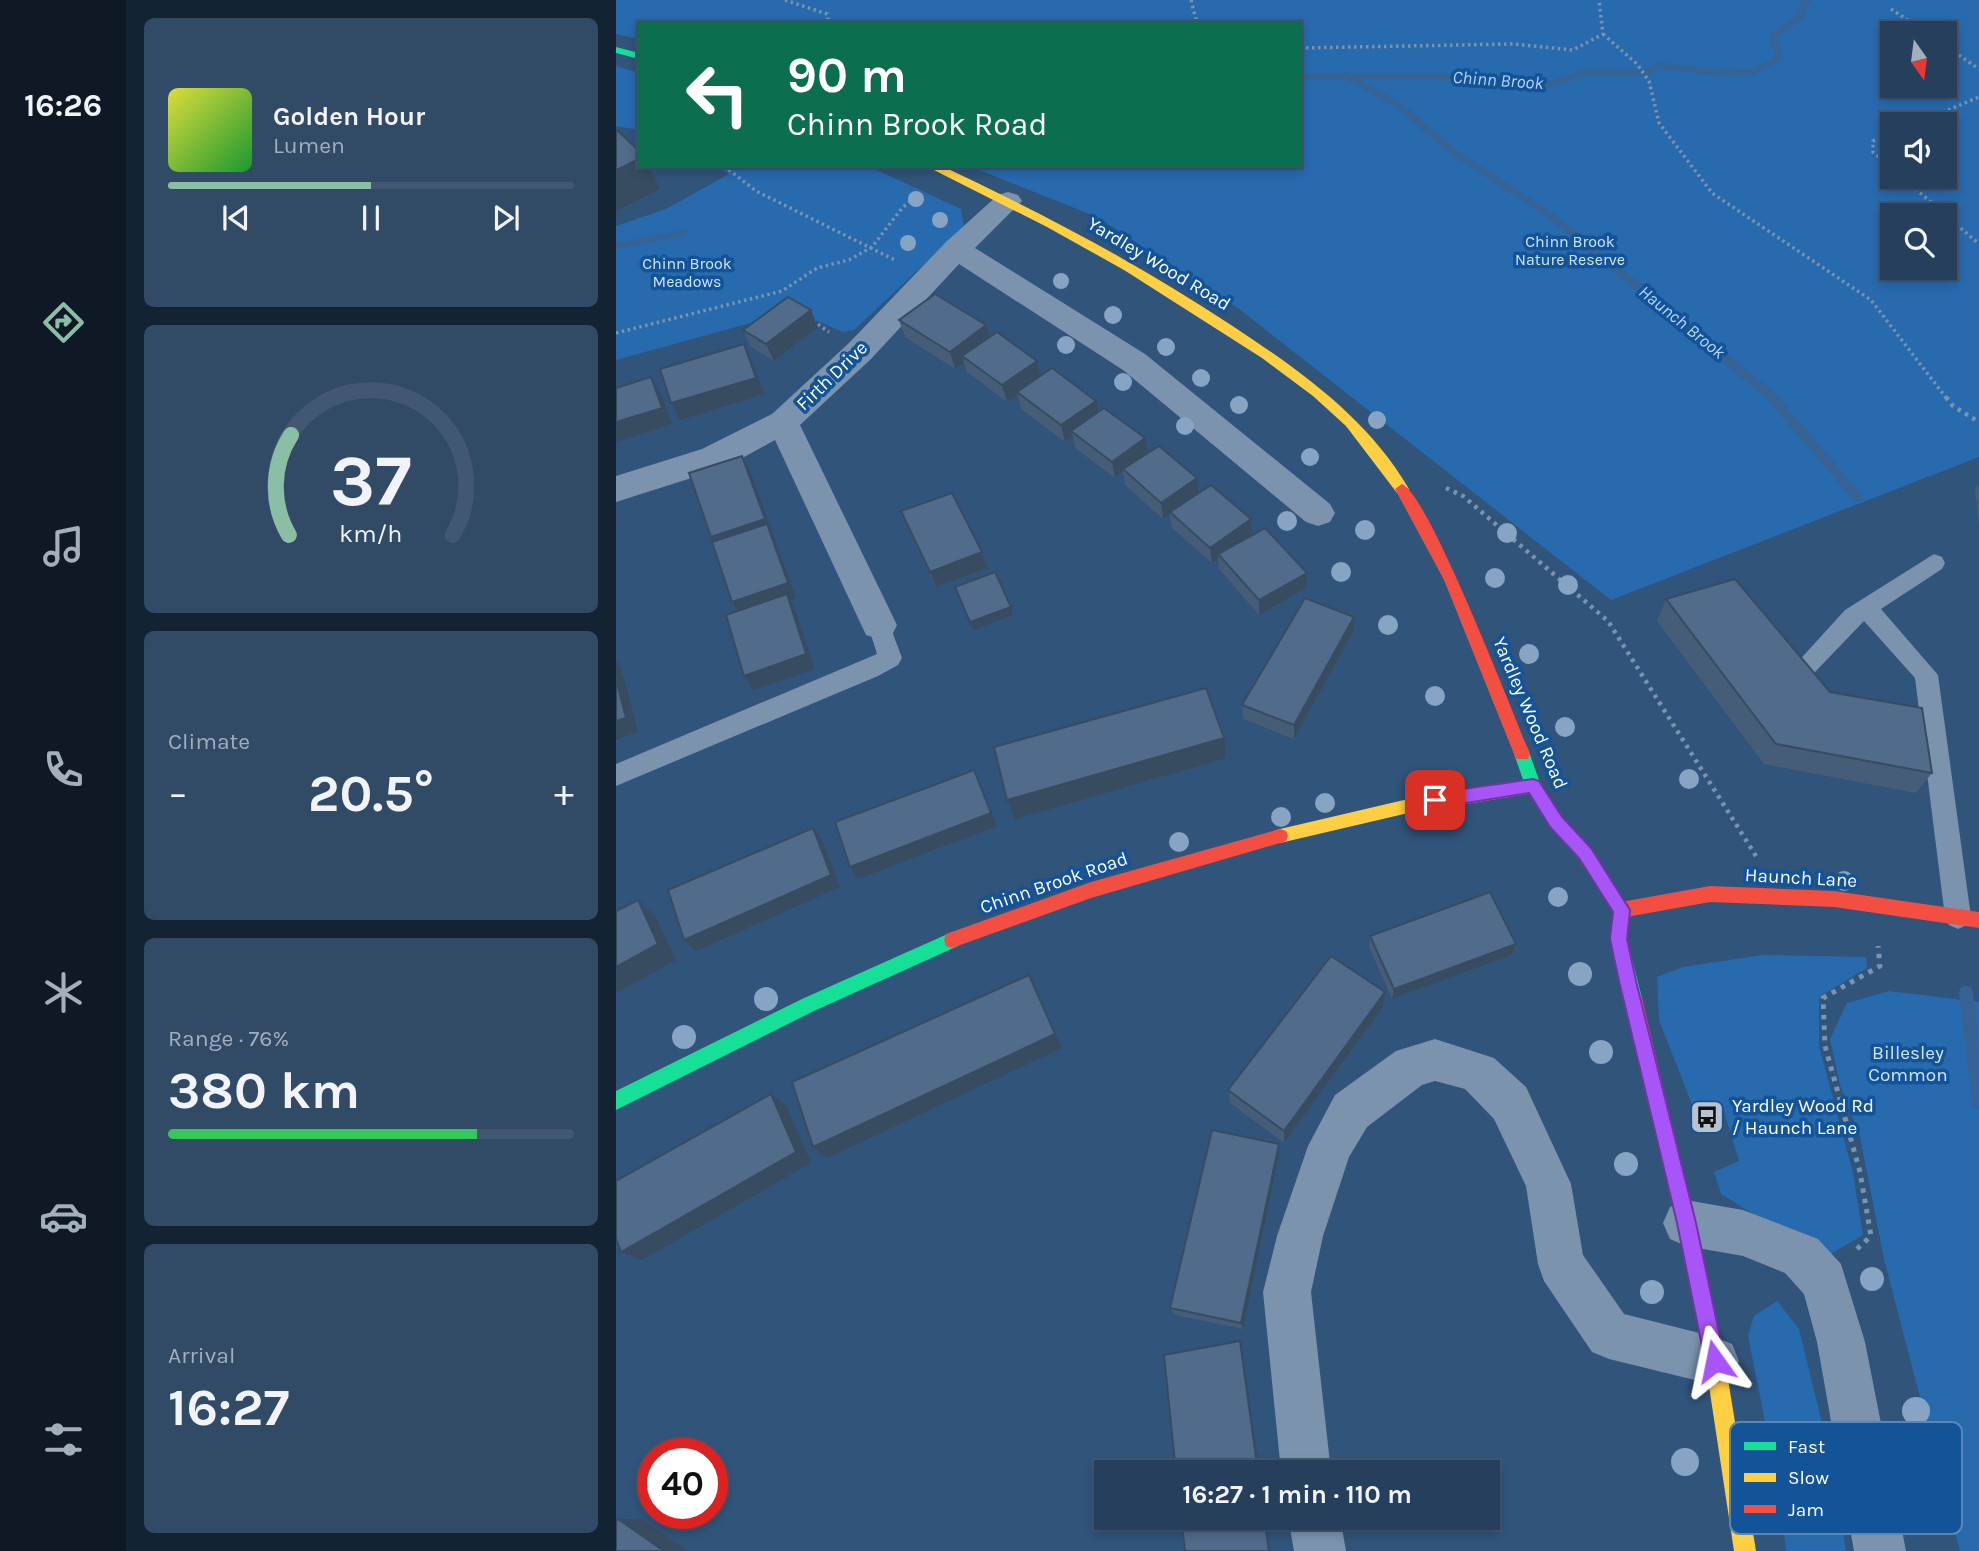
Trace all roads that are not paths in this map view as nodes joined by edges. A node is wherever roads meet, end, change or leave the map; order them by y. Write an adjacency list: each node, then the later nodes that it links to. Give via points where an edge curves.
1 (616, 50): 2 (street)
2 (637, 55)
3 (939, 170): 4 (street, Yardley Wood Road)
4 (1008, 201): 5 (street, Firth Drive); 14 (street, Yardley Wood Road, via 1191,304 1303,380 1344,416 1379,455 1415,509 1451,580)
5 (956, 249): 6 (street, Firth Drive, via 860,351); 8 (street, via 1135,362)
6 (783, 422): 7 (street, Firth Drive, via 713,458); 11 (street)
7 (616, 489)
8 (1318, 513)
9 (1934, 563): 10 (lane)
10 (1866, 608): 12 (lane); 16 (lane, via 1926,675)
11 (879, 625): 13 (lane, via 890,658)
12 (1807, 665)
13 (616, 775)
14 (1533, 786): 15 (street, Yardley Wood Road, via 1556,822 1585,853); 17 (street, Chinn Brook Road, via 1427,802 1294,831 1075,894 928,950 788,1013)
15 (1621, 910): 16 (street, Haunch Lane, via 1710,894 1873,903); 18 (street, via 1619,939 1625,971)
16 (1968, 918)
17 (616, 1101)
18 (1686, 1223): 19 (street); 20 (street, via 1744,1233 1801,1256 1824,1281)
19 (1715, 1361): 21 (street); 22 (street, via 1609,1335 1561,1264 1548,1184 1510,1103 1479,1073 1435,1060 1411,1066 1351,1111 1331,1146 1300,1236 1287,1292)
20 (1856, 1422)
21 (1730, 1456)
22 (1305, 1460)
23 (1316, 1530): 24 (street)
24 (1320, 1551)

